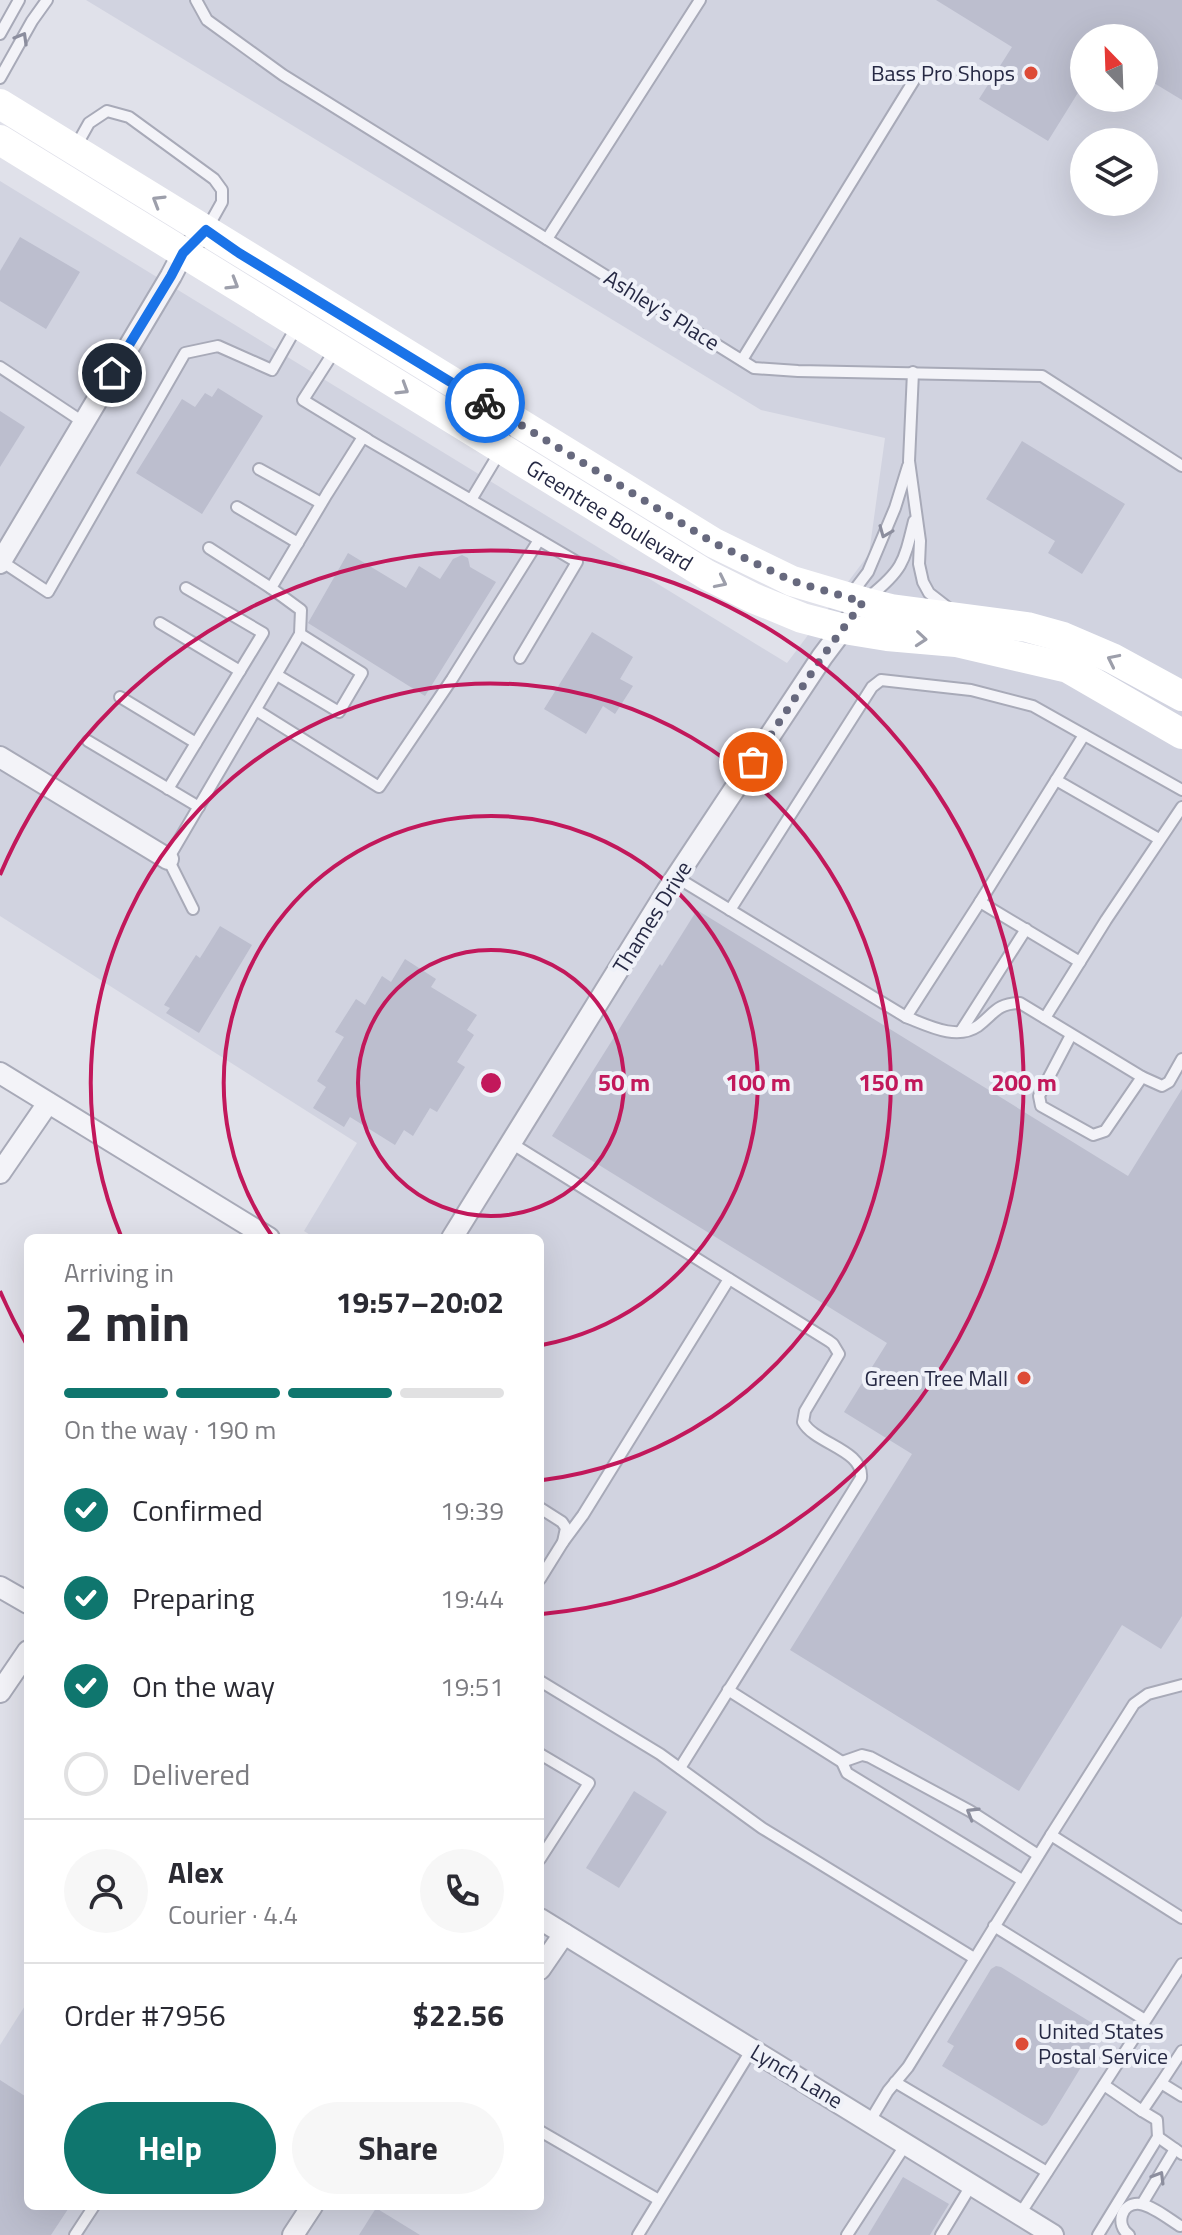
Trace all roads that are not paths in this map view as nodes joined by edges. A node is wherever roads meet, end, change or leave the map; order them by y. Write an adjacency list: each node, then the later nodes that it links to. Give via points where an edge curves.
1 (19, 0): 5 (lane)
2 (47, 0): 7 (lane, one-way to 2)
3 (196, 0): 13 (lane, Ashley's Place, via 207,20 283,75)
4 (700, 0): 13 (lane)
5 (0, 34)
6 (916, 77): 18 (lane)
7 (0, 78)
8 (0, 104): 10 (main road, Greentree Boulevard)
9 (0, 140): 11 (main road, Greentree Boulevard)
10 (74, 150): 11 (main road); 12 (main road, Greentree Boulevard, one-way to 10); 12 (lane, via 89,123 107,111 129,117 222,190 222,202)
11 (56, 174): 14 (main road, Greentree Boulevard)
12 (206, 230): 14 (street); 15 (main road, Greentree Boulevard)
13 (547, 239): 18 (lane, Ashley's Place)
14 (183, 253): 15 (main road, Greentree Boulevard, one-way to 15); 22 (street)
15 (308, 311): 16 (main road, Greentree Boulevard); 17 (main road, Greentree Boulevard); 35 (lane, via 272,370 218,346 185,353 48,592)
16 (354, 323): 17 (lane); 21 (main road, Greentree Boulevard)
17 (337, 347): 23 (lane, via 303,400); 24 (main road, Greentree Boulevard, one-way to 24)
18 (742, 360): 20 (lane, Ashley's Place, via 754,368)
19 (0, 367): 22 (lane)
20 (913, 372): 25 (lane); 26 (lane, Ashley's Place, via 1042,376)
21 (507, 417): 24 (lane); 38 (main road, Greentree Boulevard, via 714,543 792,581)
22 (83, 422): 35 (street)
23 (367, 439): 28 (lane); 29 (lane, via 363,437)
24 (501, 450): 28 (lane); 41 (main road, Greentree Boulevard, one-way to 41, via 707,575 802,618)
25 (909, 461): 31 (lane); 38 (lane, one-way to 38)
26 (1182, 466)
27 (259, 469): 29 (lane)
28 (471, 500): 32 (lane)
29 (321, 503): 33 (lane)
30 (237, 507): 33 (lane)
31 (916, 515): 38 (lane, via 902,564 891,579); 39 (lane, via 923,582 929,593)
32 (539, 540): 43 (lane, via 577,562); 48 (lane, via 379,787)
33 (298, 543): 37 (lane)
34 (209, 548): 37 (lane)
35 (3, 553)
36 (186, 588): 44 (lane, via 263,633)
37 (271, 588): 42 (lane, via 301,610)
38 (856, 600): 39 (main road, Greentree Boulevard); 41 (street, Thames Drive)
39 (966, 619): 46 (main road, Greentree Boulevard, one-way to 39, via 1063,637)
40 (160, 623): 44 (lane)
41 (844, 629): 49 (main road, Greentree Boulevard, one-way to 49, via 956,642 1068,668); 61 (street, Thames Drive)
42 (300, 634): 45 (lane); 45 (lane, via 362,673 339,712)
43 (520, 658)
44 (240, 671): 52 (lane)
45 (277, 675): 48 (lane)
46 (1182, 696)
47 (120, 697): 52 (lane)
48 (256, 710): 57 (lane)
49 (1182, 734)
50 (1084, 735): 54 (lane); 56 (lane); 64 (lane, via 1033,706 971,690 881,680)
51 (88, 741): 55 (lane)
52 (196, 743): 55 (lane)
53 (0, 757): 60 (street)
54 (1056, 780): 59 (lane); 62 (lane)
55 (168, 789): 57 (lane)
56 (1182, 790)
57 (199, 807): 60 (lane)
58 (1182, 807): 59 (lane)
59 (1159, 839): 66 (lane)
60 (168, 859): 63 (lane)
61 (676, 877): 64 (lane); 75 (street, Thames Drive)
62 (980, 902): 65 (lane); 67 (lane)
63 (193, 909)
64 (730, 910): 67 (lane)
65 (1026, 929): 66 (lane); 69 (lane)
66 (1080, 962): 68 (lane)
67 (906, 1017): 69 (lane, via 943,1032)
68 (1045, 1018): 69 (lane, via 1020,1003 1004,1004); 70 (lane)
69 (961, 1031)
70 (1071, 1035): 73 (lane); 73 (lane, via 1039,1096 1041,1106 1093,1135 1105,1131)
71 (1182, 1059): 73 (lane, via 1162,1086)
72 (0, 1073): 74 (street)
73 (1142, 1077)
74 (48, 1103): 76 (street); 77 (street)
75 (511, 1143): 78 (street, Thames Drive); 79 (lane)
76 (0, 1173)
77 (262, 1234)
78 (454, 1234)
79 (729, 1279): 81 (lane); 88 (lane, via 833,1344 839,1354 803,1422 856,1460 862,1473)
80 (544, 1511): 81 (lane, via 566,1528)
81 (563, 1542): 82 (lane)
82 (544, 1573)
83 (0, 1587): 84 (street)
84 (24, 1601)
85 (24, 1657): 89 (street)
86 (544, 1683): 92 (lane)
87 (1182, 1685): 93 (lane, via 1148,1694 1134,1704)
88 (728, 1690): 91 (lane); 92 (lane)
89 (0, 1692)
90 (544, 1756): 94 (lane, via 589,1783)
91 (842, 1762): 95 (lane, one-way to 91, via 870,1757); 96 (lane, via 847,1773)
92 (680, 1768): 101 (lane, via 762,1828)
93 (1051, 1835): 95 (lane); 97 (lane)
94 (544, 1853)
95 (1038, 1855): 96 (lane)
96 (1022, 1880): 99 (lane)
97 (1182, 1918)
98 (544, 1922): 100 (street, Lynch Lane)
99 (994, 1926): 101 (lane); 104 (lane)
100 (564, 1934): 102 (street); 105 (street, Lynch Lane)
101 (974, 1958): 107 (lane)
102 (544, 1963)
103 (1182, 1964): 104 (lane)
104 (1145, 2020): 109 (lane)
105 (752, 2049): 112 (street, Lynch Lane); 119 (lane)
106 (1182, 2051): 108 (lane)
107 (895, 2082): 112 (lane); 117 (lane)
108 (1161, 2083): 110 (lane); 111 (lane)
109 (1104, 2085): 111 (lane); 117 (lane)
110 (1182, 2096)
111 (1142, 2111): 114 (lane, via 1157,2120)
112 (870, 2121): 115 (street, Lynch Lane)
113 (544, 2133): 119 (lane)
114 (1158, 2137): 116 (lane); 131 (lane)
115 (906, 2144): 118 (street, Lynch Lane); 128 (lane)
116 (1179, 2152): 120 (lane, one-way to 116)
117 (1047, 2172): 123 (lane)
118 (972, 2184): 123 (street, Lynch Lane); 129 (lane)
119 (659, 2200): 127 (lane)
120 (1142, 2204): 124 (lane); 132 (lane, via 1123,2212 1120,2220)
121 (91, 2210): 125 (lane)
122 (309, 2210): 126 (street)
123 (1020, 2214): 130 (street, Lynch Lane)
124 (1180, 2226)
125 (75, 2235)
126 (293, 2235)
127 (638, 2235)
128 (847, 2235)
129 (941, 2235)
130 (1053, 2235)
131 (1098, 2235)
132 (1129, 2235)

